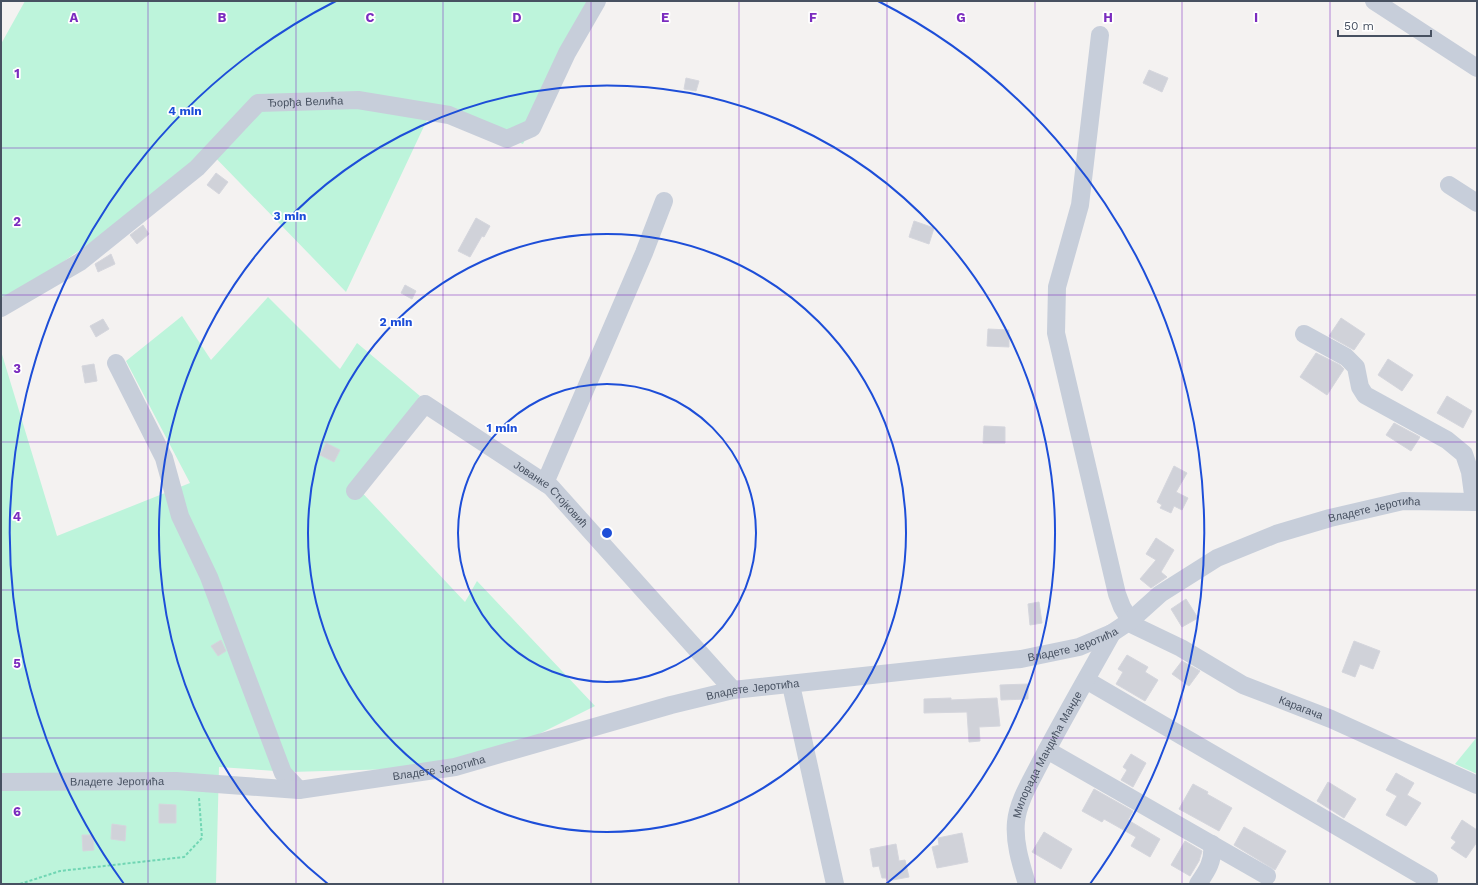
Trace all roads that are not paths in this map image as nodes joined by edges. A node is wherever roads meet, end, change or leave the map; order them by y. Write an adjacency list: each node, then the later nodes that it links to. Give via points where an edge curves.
1 (597, 1): 8 (street, Ђорђа Велића, via 567,53 532,128 507,139 449,115 358,100 258,103 197,168 80,262)
2 (1374, 1): 4 (street)
3 (1100, 35): 14 (street, via 1080,205 1057,287 1056,333 1117,594)
4 (1477, 68)
5 (1449, 185): 7 (street)
6 (664, 201): 11 (street)
7 (1477, 203)
8 (1, 308)
9 (1304, 334): 13 (street, via 1346,357 1356,367 1364,394 1447,440 1464,454)
10 (116, 363): 22 (street, via 164,458 180,516 209,577 283,773)
11 (545, 483): 12 (street, Јованке Стојковић, via 425,404); 18 (street, Јованке Стојковић, via 552,487)
12 (355, 491)
13 (1475, 502): 14 (street, Владете Јеротића, via 1403,501 1276,534 1217,558 1160,594)
14 (1130, 622): 15 (street, Владете Јеротића); 21 (street, Карагача, via 1140,630 1165,639 1243,685 1331,719)
15 (1112, 633): 16 (street, Милорада Мандића Манде); 17 (street, Владете Јеротића, via 1079,647 1021,659)
16 (1086, 680): 19 (street, Милорада Мандића Манде); 25 (street)
17 (791, 685): 18 (street, Владете Јеротића); 26 (street)
18 (733, 690): 22 (street, Владете Јеротића, via 671,705 456,767)
19 (1047, 750): 23 (street); 27 (street, Милорада Мандића Манде, via 1025,792 1016,821 1019,858)
20 (1, 782): 22 (street, Владете Јеротића, via 176,781)
21 (1477, 785)
22 (299, 790)
23 (1212, 844): 24 (street); 28 (street, via 1212,861)
24 (1267, 876)
25 (1429, 880)
26 (835, 884)
27 (1027, 884)
28 (1198, 884)

